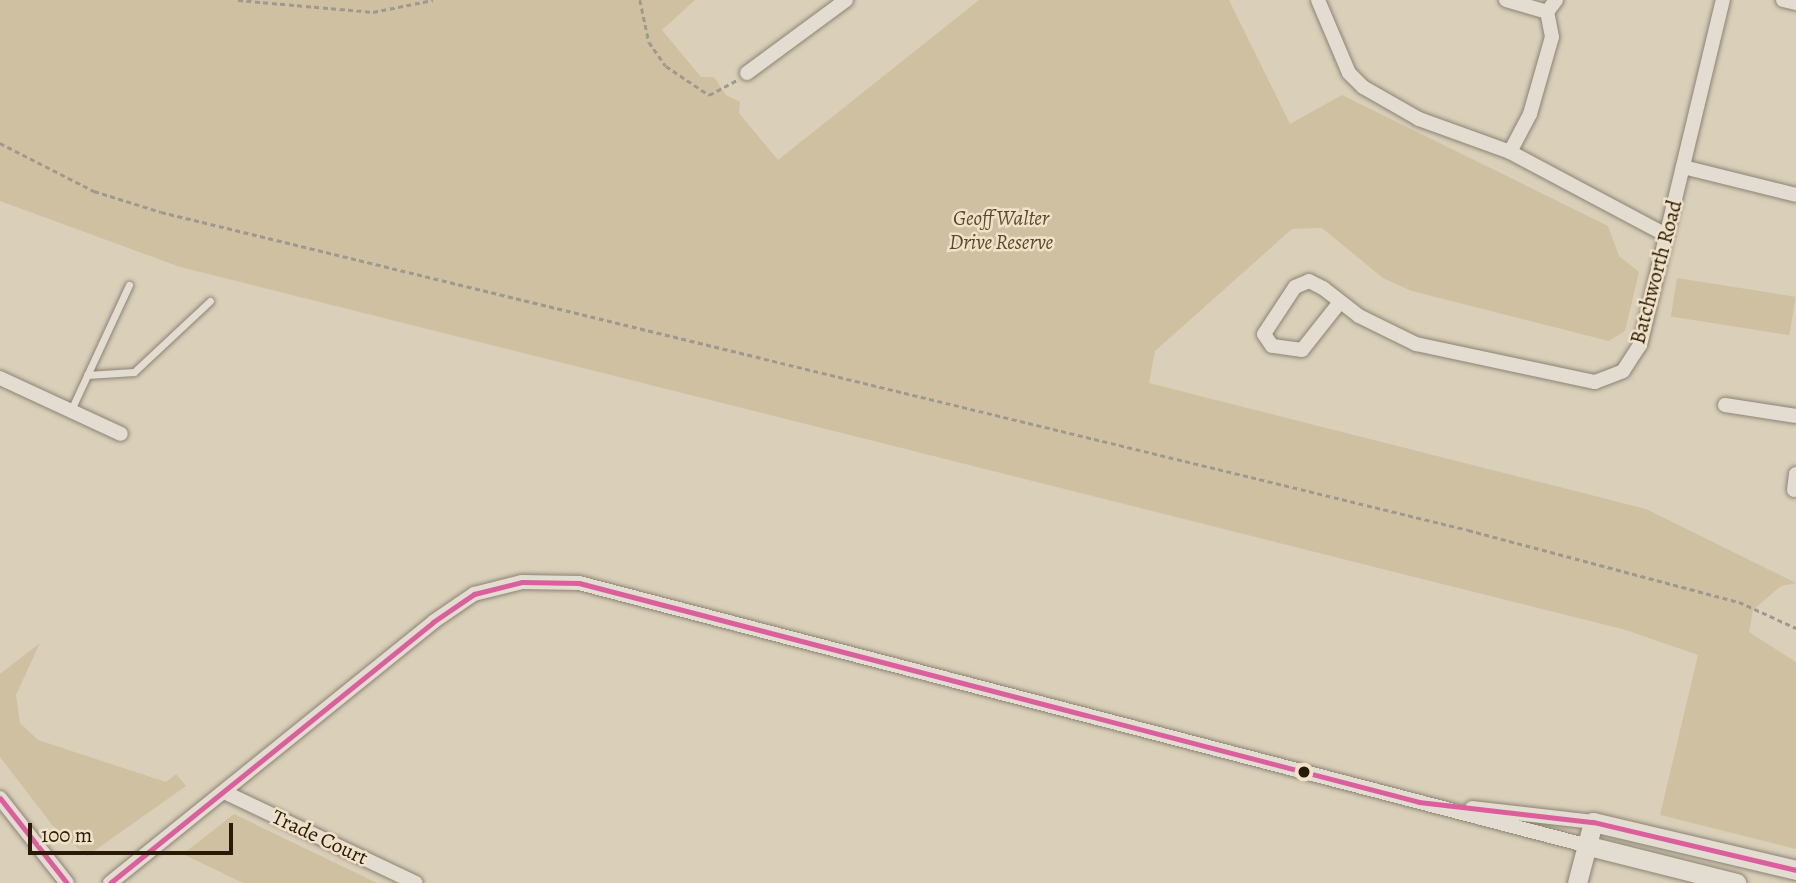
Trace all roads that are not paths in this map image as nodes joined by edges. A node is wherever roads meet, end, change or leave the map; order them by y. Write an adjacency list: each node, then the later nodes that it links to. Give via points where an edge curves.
1 (846, 0): 8 (street)
2 (1318, 0): 9 (street, via 1349,73 1363,87 1419,119)
3 (1506, 0): 7 (street)
4 (1723, 0): 10 (street, Batchworth Road)
5 (1783, 0): 6 (street)
6 (1796, 3)
7 (1551, 6): 9 (street, via 1552,37 1530,114)
8 (747, 73)
9 (1510, 152): 12 (street)
10 (1684, 167): 11 (street); 12 (street, Batchworth Road)
11 (1796, 195)
12 (1666, 235): 15 (street, Batchworth Road, via 1640,345 1623,371 1595,382 1416,344)
13 (129, 285): 16 (lane)
14 (210, 301): 16 (lane, via 134,372)
15 (1340, 302): 15 (street, Batchworth Road, via 1302,350 1272,346 1264,334 1269,317 1302,284 1316,285)
16 (87, 375): 19 (lane)
17 (0, 378): 19 (street)
18 (1725, 405): 20 (street)
19 (70, 411): 21 (street)
20 (1796, 416)
21 (121, 434)
22 (1796, 474): 23 (street)
23 (1794, 490)
24 (224, 792): 26 (street, via 433,622 474,594 522,582 579,583); 31 (street); 32 (street, Trade Court)
25 (0, 798): 30 (street)
26 (1419, 802): 27 (street); 28 (street)
27 (1593, 822): 28 (main road); 29 (main road)
28 (1589, 846): 33 (main road); 34 (main road)
29 (1796, 870)
30 (66, 883)
31 (110, 883)
32 (416, 883)
33 (1577, 883)
34 (1736, 883)

